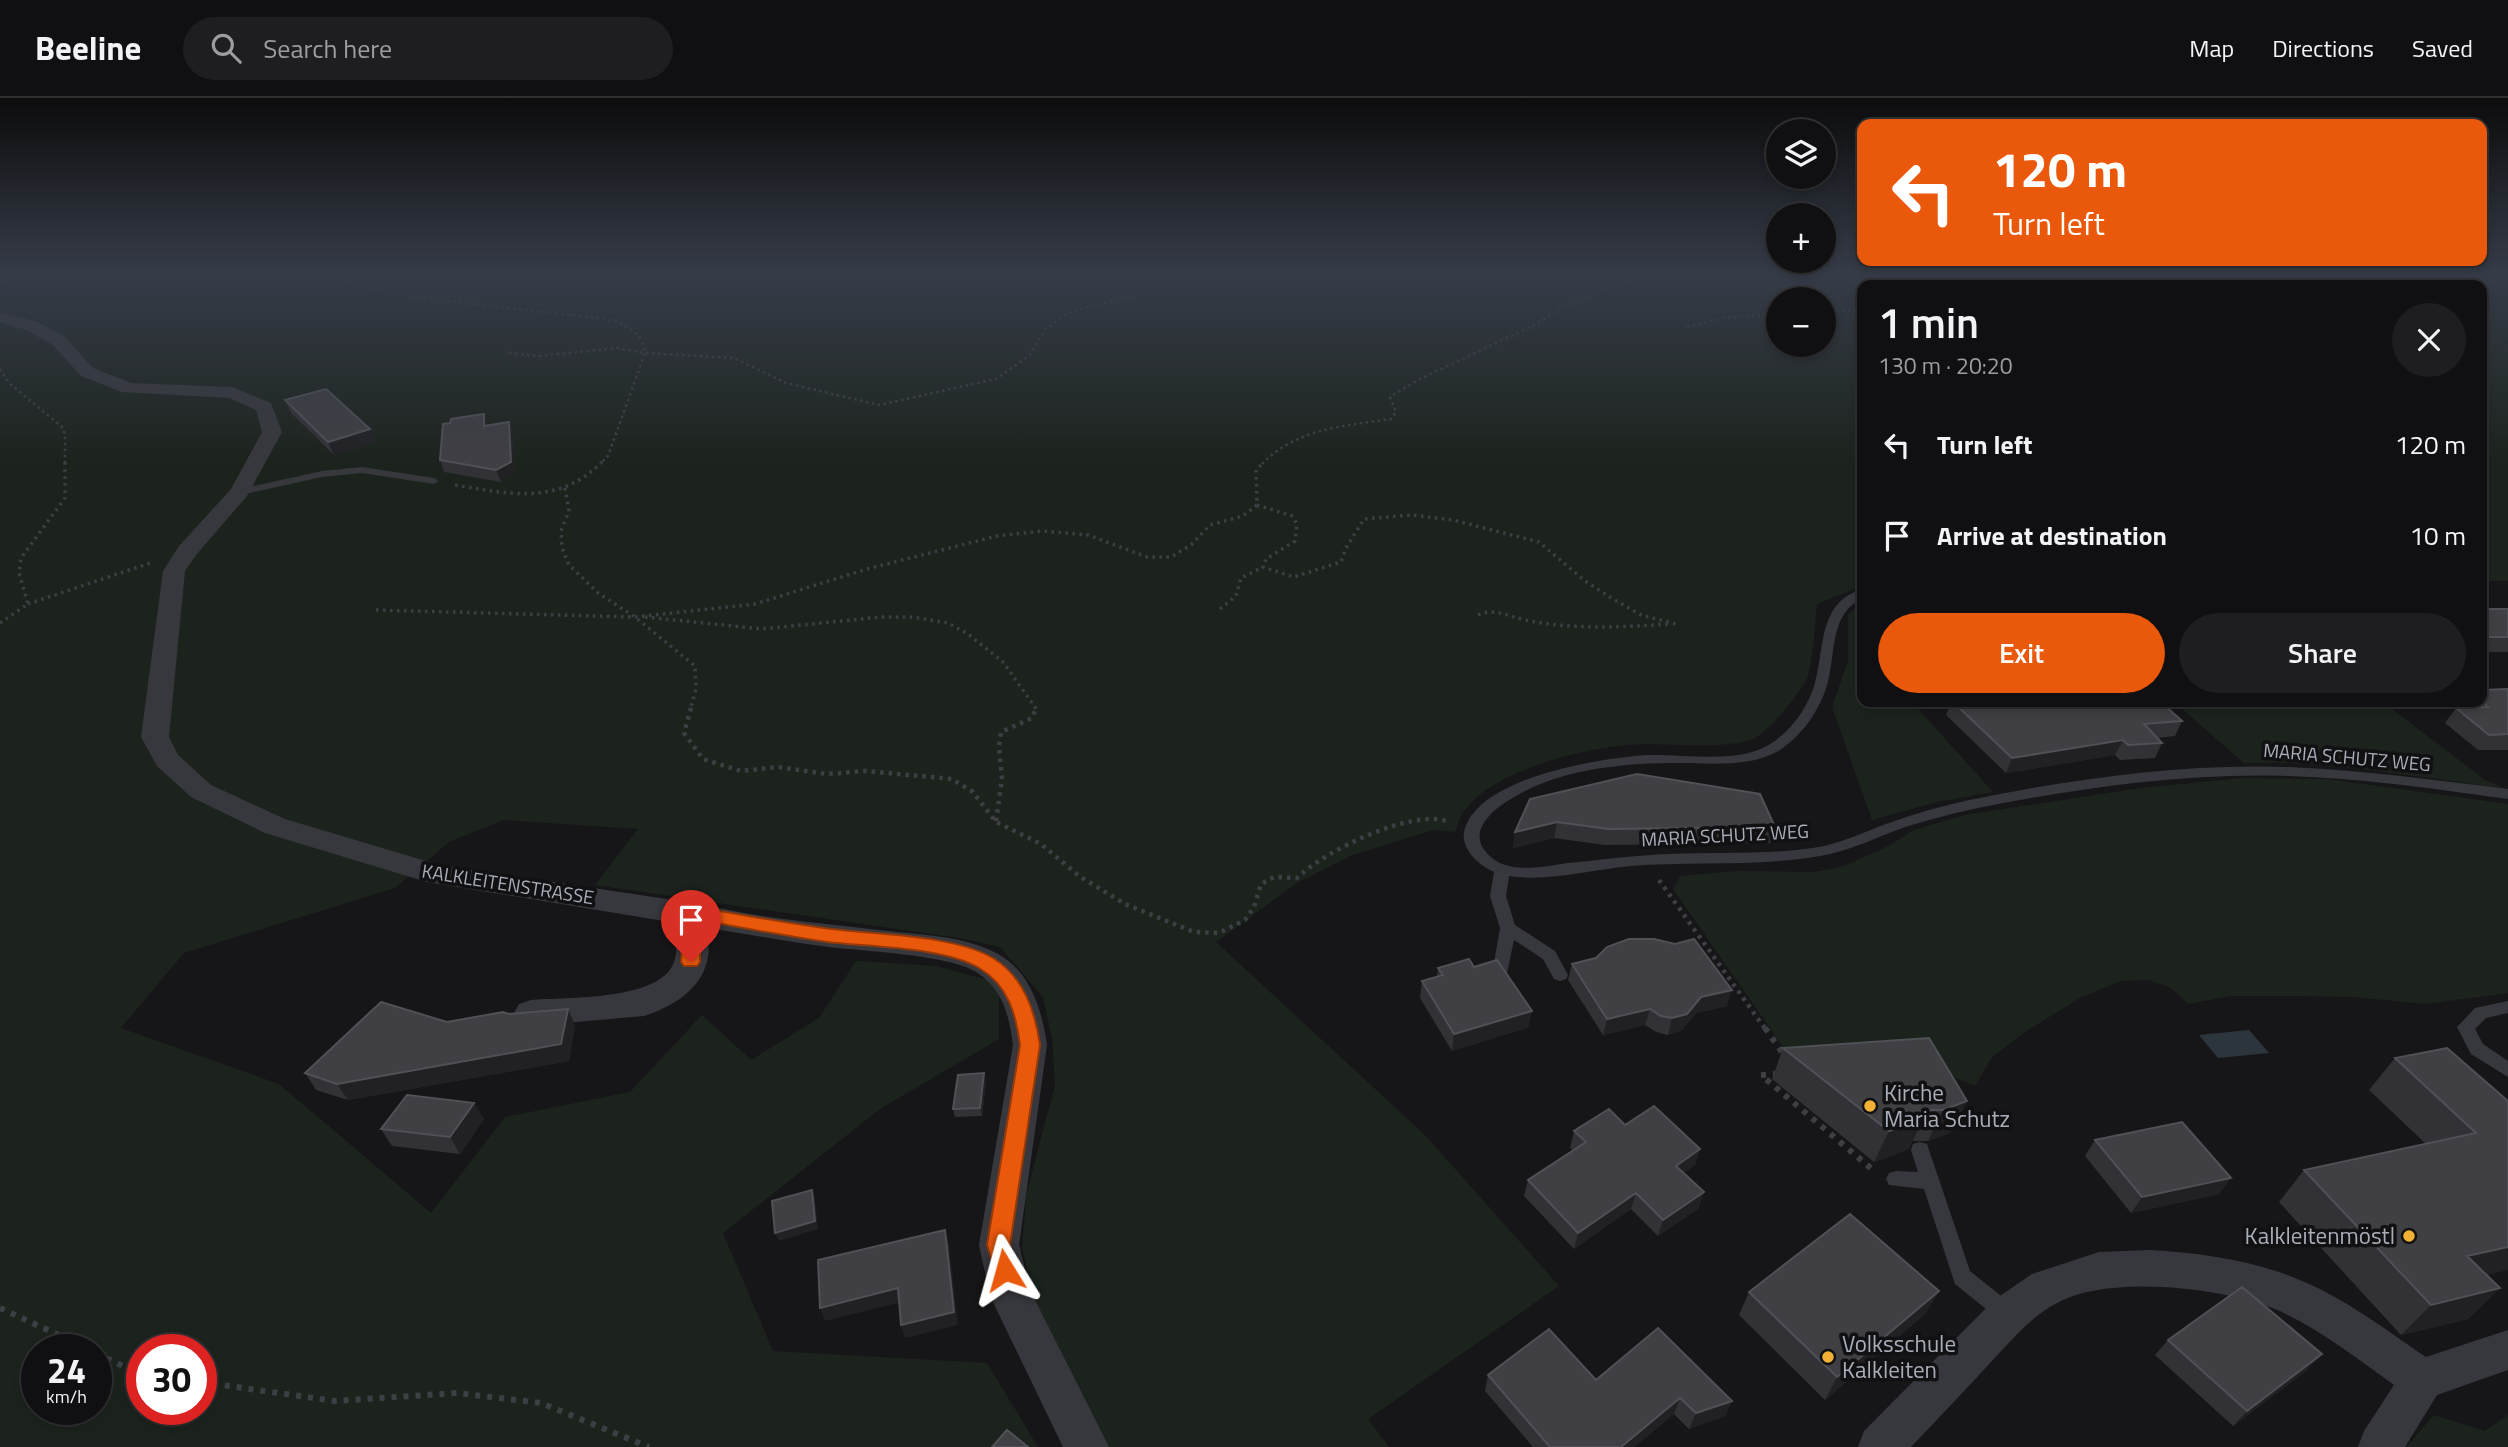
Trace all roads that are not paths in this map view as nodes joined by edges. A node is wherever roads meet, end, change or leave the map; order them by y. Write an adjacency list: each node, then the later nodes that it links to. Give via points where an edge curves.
1 (54, 338): 3 (street, KALKLEITENSTRASSE, via 88,372 128,388 232,393 264,407 272,432)
2 (433, 481): 3 (lane, via 362,470)
3 (240, 492): 7 (street, KALKLEITENSTRASSE, via 174,571 155,737 167,760 201,791 275,826 438,875)
4 (1857, 596): 6 (lane, via 1837,609 1821,685 1801,722 1781,744 1742,757 1660,759 1555,774 1496,802 1471,831 1472,844 1485,863)
5 (2508, 794): 6 (lane, MARIA SCHUTZ WEG, via 2316,773 2185,774 1967,806 1897,825 1854,844 1809,853)
6 (1502, 871): 8 (lane, via 1497,896)
7 (692, 912): 12 (street, via 691,962 677,985 644,1003); 20 (street, KALKLEITENSTRASSE, via 951,950 986,963 1013,987 1026,1016 1030,1045 999,1245 1011,1296)
8 (1508, 928): 9 (lane); 10 (lane, via 1549,955)
9 (1501, 969)
10 (1560, 975)
11 (2508, 1007): 13 (lane, via 2481,1013 2466,1027 2477,1049)
12 (517, 1015)
13 (2508, 1070)
14 (1920, 1150): 16 (lane)
15 (1896, 1179): 16 (lane)
16 (1931, 1181): 17 (lane, via 1962,1277)
17 (2009, 1314): 19 (street, via 2046,1287 2099,1270 2206,1272 2290,1295); 21 (street)
18 (2508, 1350): 19 (street)
19 (2422, 1379): 22 (street)
20 (1087, 1447)
21 (1880, 1447)
22 (2380, 1447)

